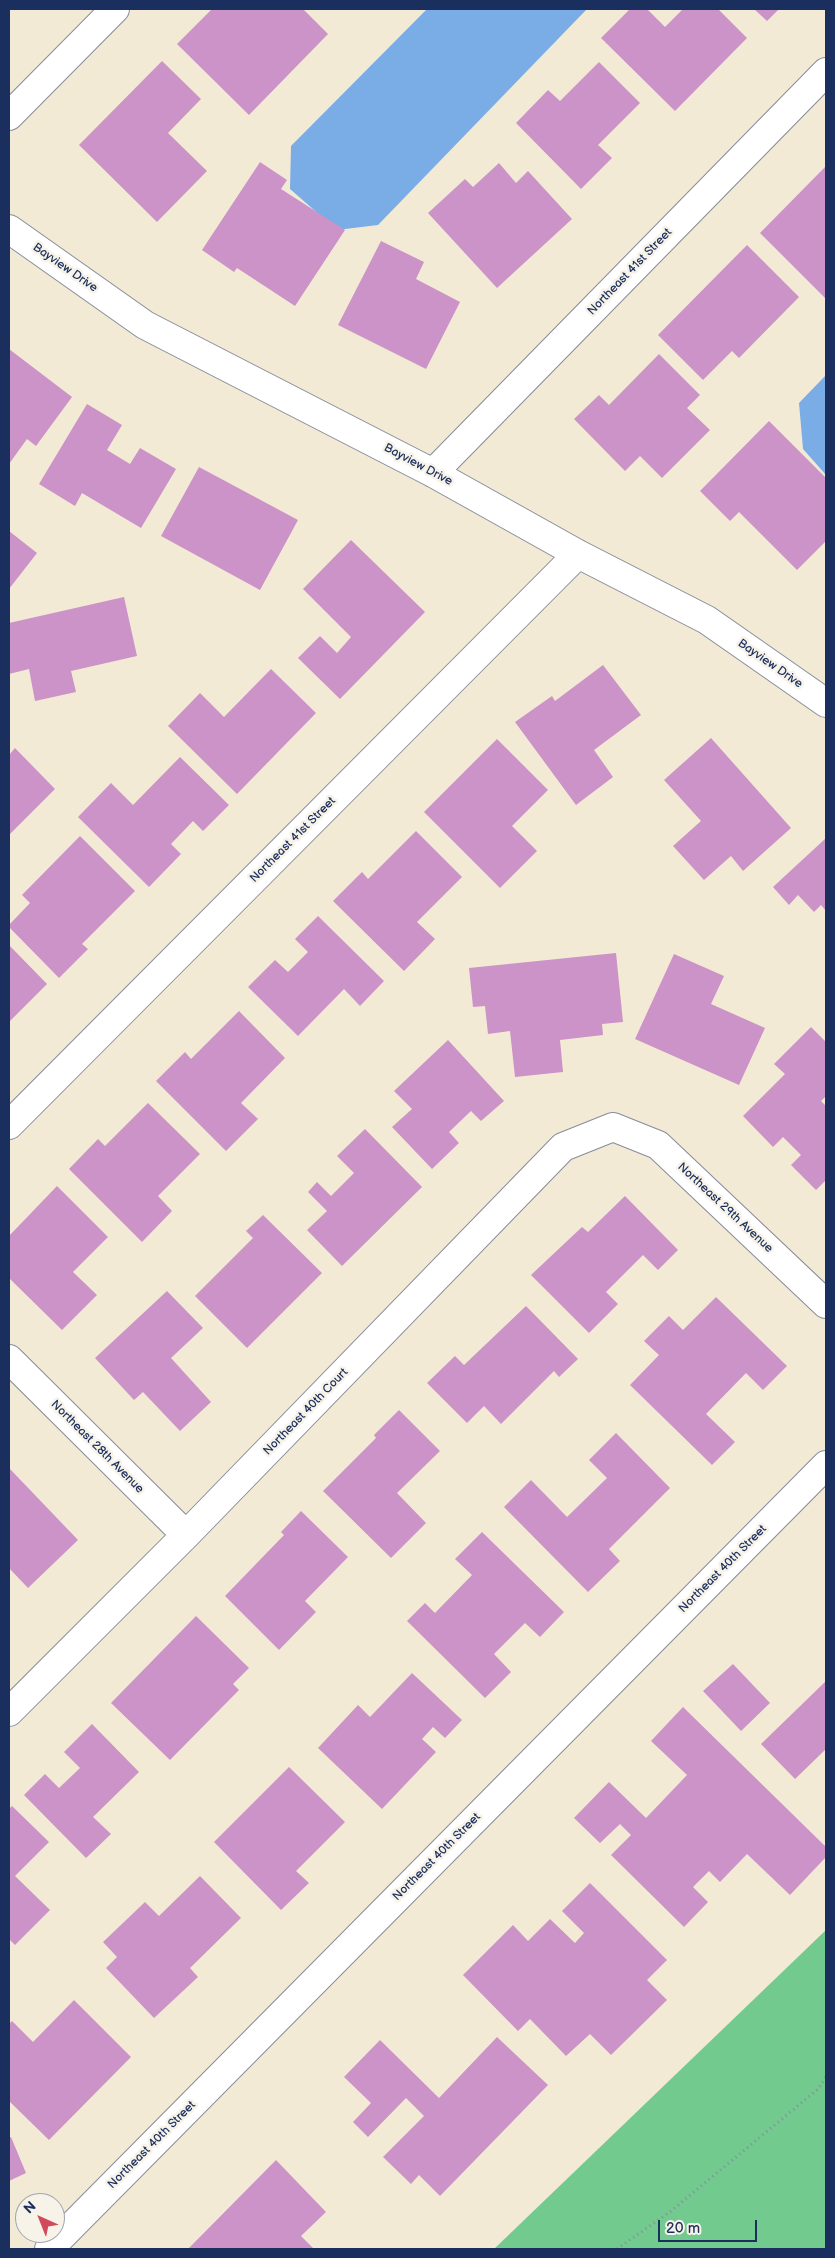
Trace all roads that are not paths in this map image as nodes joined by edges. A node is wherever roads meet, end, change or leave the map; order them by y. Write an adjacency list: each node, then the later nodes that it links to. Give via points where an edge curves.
1 (115, 9): 3 (street)
2 (826, 72): 5 (street, Northeast 41st Street)
3 (9, 116)
4 (9, 229): 5 (street, Bayview Drive, via 145,325)
5 (433, 472): 6 (street, Bayview Drive)
6 (578, 554): 7 (street, Bayview Drive, via 707,620); 8 (street, Northeast 41st Street)
7 (826, 703)
8 (9, 1125)
9 (613, 1127): 10 (street, Northeast 29th Avenue, via 658,1145); 13 (street, Northeast 40th Court, via 563,1147)
10 (826, 1304)
11 (9, 1358): 13 (street, Northeast 28th Avenue)
12 (826, 1465): 15 (street, Northeast 40th Street)
13 (186, 1535): 14 (street, Northeast 40th Court)
14 (9, 1712)
15 (49, 2249)

